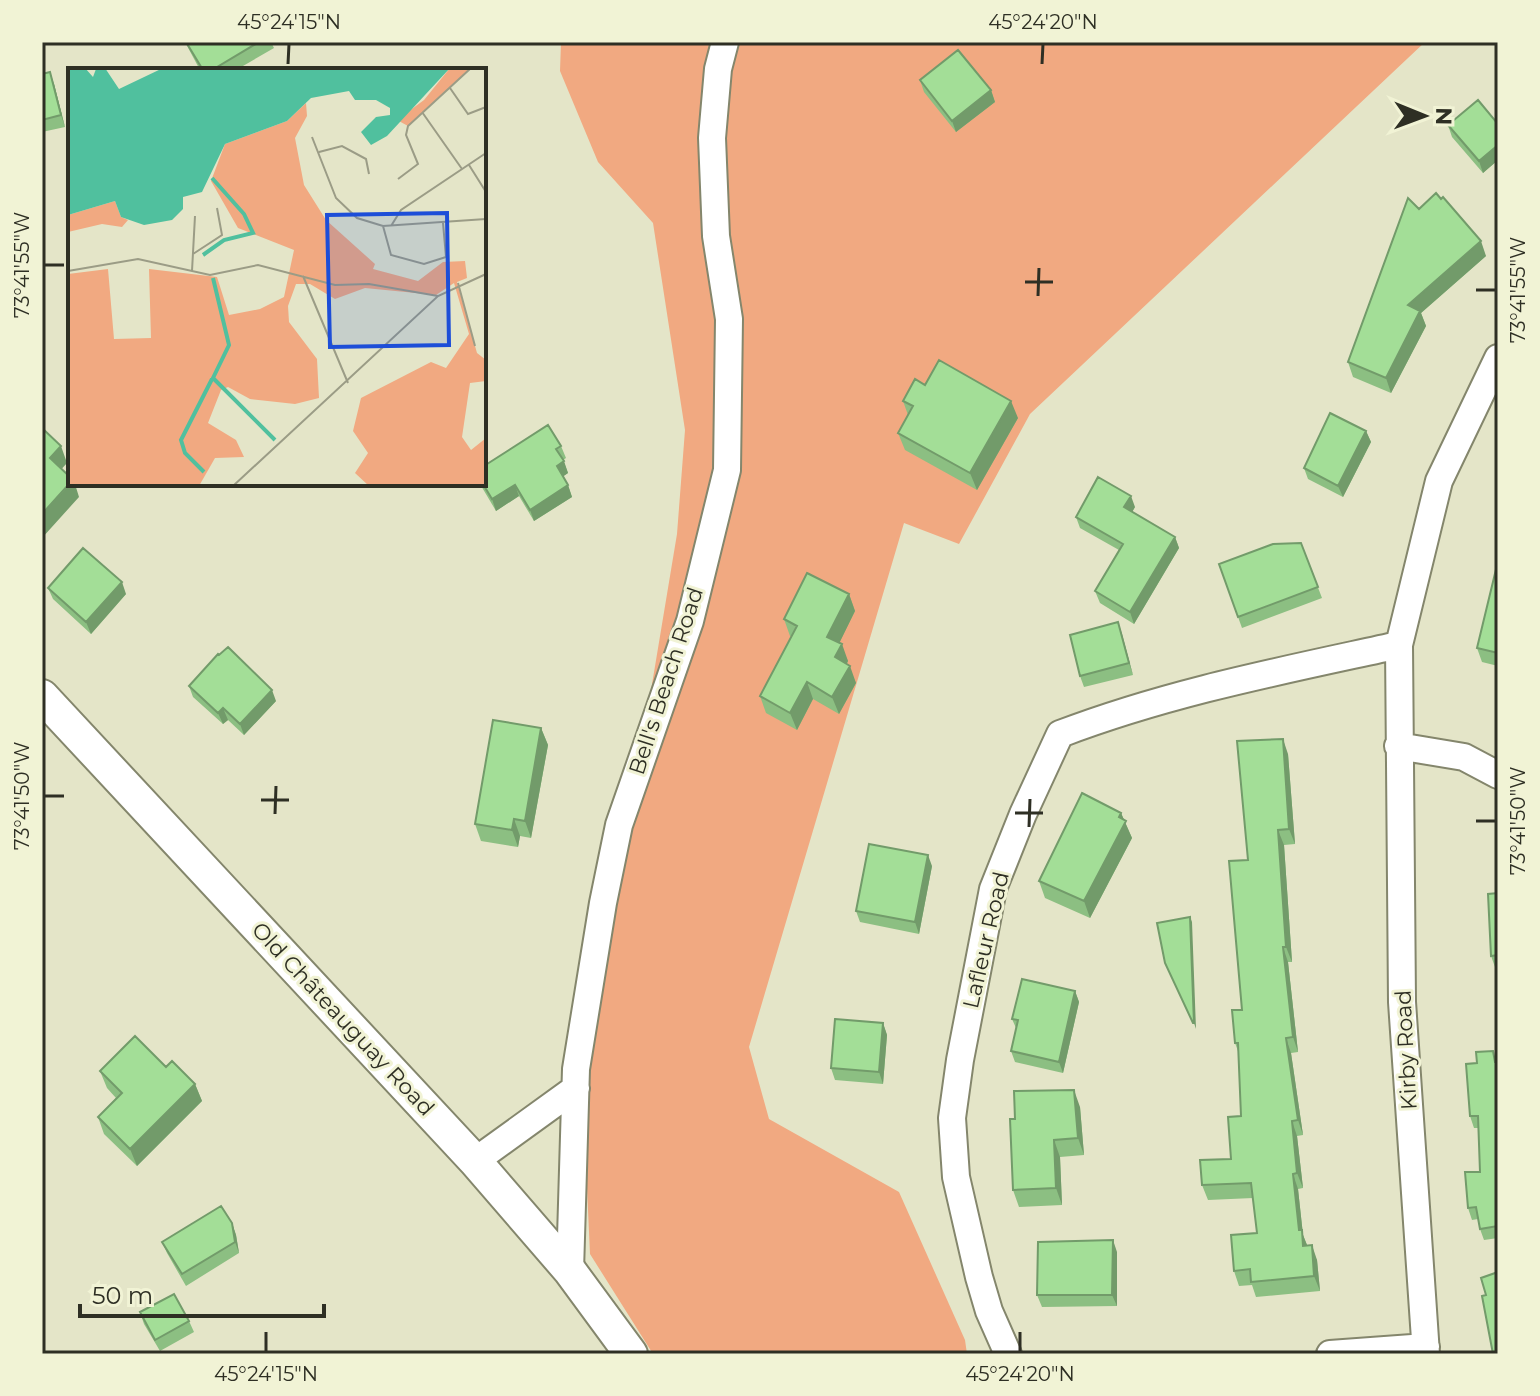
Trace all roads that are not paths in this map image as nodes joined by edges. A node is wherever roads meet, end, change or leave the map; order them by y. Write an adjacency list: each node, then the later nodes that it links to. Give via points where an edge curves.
1 (725, 42): 7 (street, Bell's Beach Road, via 712,138 716,236 729,319 727,470 690,621 619,825)
2 (1498, 358): 3 (street, Kirby Road, via 1439,481)
3 (1399, 645): 5 (street, Kirby Road); 12 (street, Lafleur Road, via 1226,682 1060,734 993,889 952,1118 956,1177 979,1277)
4 (42, 696): 8 (street, Old Châteauguay Road)
5 (1398, 746): 6 (street, via 1464,757); 10 (street, Kirby Road, via 1402,1002)
6 (1498, 775)
7 (576, 1088): 8 (street); 9 (street, Bell's Beach Road)
8 (475, 1161): 9 (street, Old Châteauguay Road)
9 (570, 1271): 11 (street, Old Châteauguay Road)
10 (1426, 1350): 13 (street)
11 (631, 1354)
12 (1008, 1354)
13 (1330, 1354)

